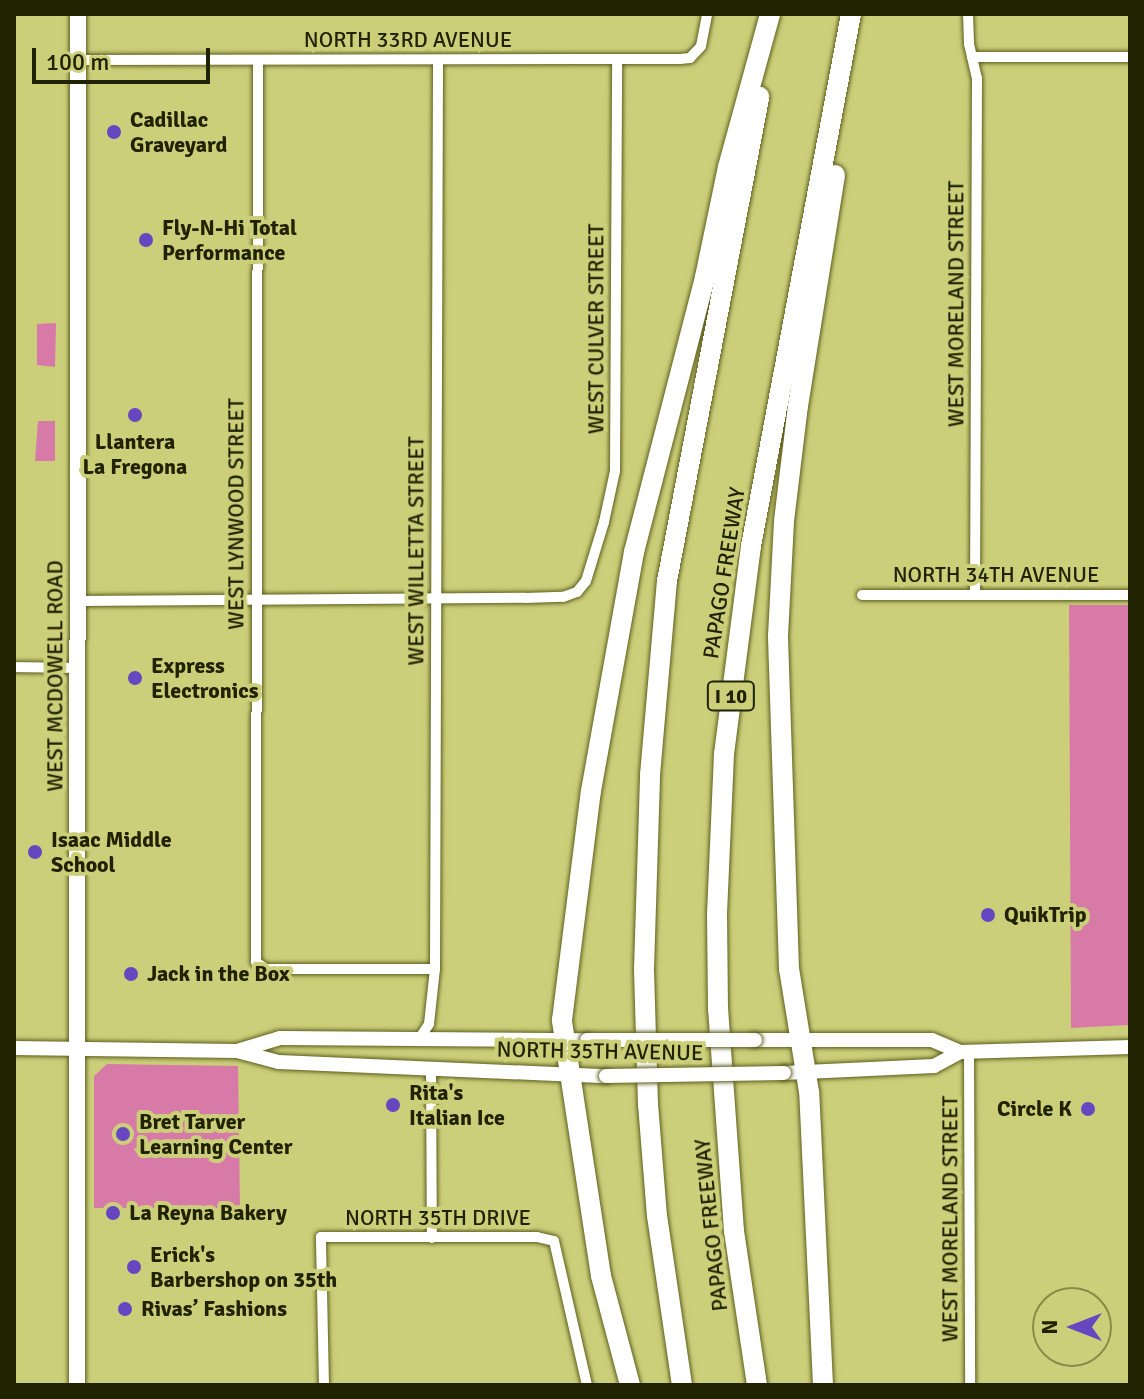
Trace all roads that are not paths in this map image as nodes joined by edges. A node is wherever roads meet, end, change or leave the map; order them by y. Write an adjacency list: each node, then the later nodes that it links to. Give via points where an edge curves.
1 (78, 14): 8 (main road, WEST MCDOWELL ROAD)
2 (707, 14): 11 (street, NORTH 33RD AVENUE, via 701,46 690,58)
3 (771, 14): 22 (highway, via 728,167 629,575 591,791 562,1020); 37 (highway, via 729,267 667,581 651,761 644,940 647,1091 657,1216)
4 (851, 14): 23 (highway, via 836,174 784,521 779,589); 38 (highway, PAPAGO FREEWAY / I 10, via 751,546 724,754 718,1009 734,1231)
5 (968, 14): 6 (street, WEST MORELAND STREET)
6 (972, 57): 7 (street); 13 (street, WEST MORELAND STREET, via 977,78)
7 (1130, 57)
8 (78, 60): 9 (street, NORTH 33RD AVENUE); 16 (main road, WEST MCDOWELL ROAD)
9 (258, 60): 10 (street, NORTH 33RD AVENUE); 17 (street, WEST LYNWOOD STREET)
10 (438, 60): 11 (street, NORTH 33RD AVENUE); 15 (street, WEST WILLETTA STREET)
11 (617, 60): 15 (street, WEST CULVER STREET, via 615,471 586,581 563,597)
12 (862, 595): 13 (street, NORTH 34TH AVENUE)
13 (975, 595): 14 (street, NORTH 34TH AVENUE)
14 (1130, 595)
15 (436, 599): 17 (street); 20 (street, WEST WILLETTA STREET)
16 (77, 601): 17 (street); 19 (main road, WEST MCDOWELL ROAD)
17 (256, 601): 20 (street, WEST LYNWOOD STREET, via 256,962 259,967)
18 (14, 667): 19 (street)
19 (77, 668): 26 (main road, WEST MCDOWELL ROAD)
20 (435, 969): 21 (street, WEST WILLETTA STREET, via 429,1024)
21 (419, 1039): 22 (main road, NORTH 35TH AVENUE); 27 (main road, NORTH 35TH AVENUE, via 280,1038)
22 (565, 1040): 23 (main road, NORTH 35TH AVENUE, bridge); 31 (highway)
23 (789, 1040): 28 (main road, NORTH 35TH AVENUE, via 932,1040); 30 (highway)
24 (1130, 1047): 28 (main road, NORTH 35TH AVENUE)
25 (14, 1048): 26 (main road, NORTH 35TH AVENUE)
26 (77, 1049): 27 (main road, NORTH 35TH AVENUE); 33 (main road, WEST MCDOWELL ROAD)
27 (237, 1051): 29 (main road, NORTH 35TH AVENUE, via 279,1062)
28 (964, 1052): 30 (main road, NORTH 35TH AVENUE, via 934,1066); 40 (street, WEST MORELAND STREET)
29 (431, 1068): 31 (main road, NORTH 35TH AVENUE); 32 (street)
30 (805, 1073): 31 (main road, NORTH 35TH AVENUE, bridge); 39 (highway)
31 (577, 1076): 36 (highway, via 601,1276)
32 (432, 1238): 34 (street, NORTH 35TH DRIVE, via 321,1237); 35 (street, NORTH 35TH DRIVE, via 554,1241)
33 (77, 1385)
34 (324, 1385)
35 (587, 1385)
36 (630, 1385)
37 (682, 1385)
38 (757, 1385)
39 (823, 1385)
40 (970, 1385)

